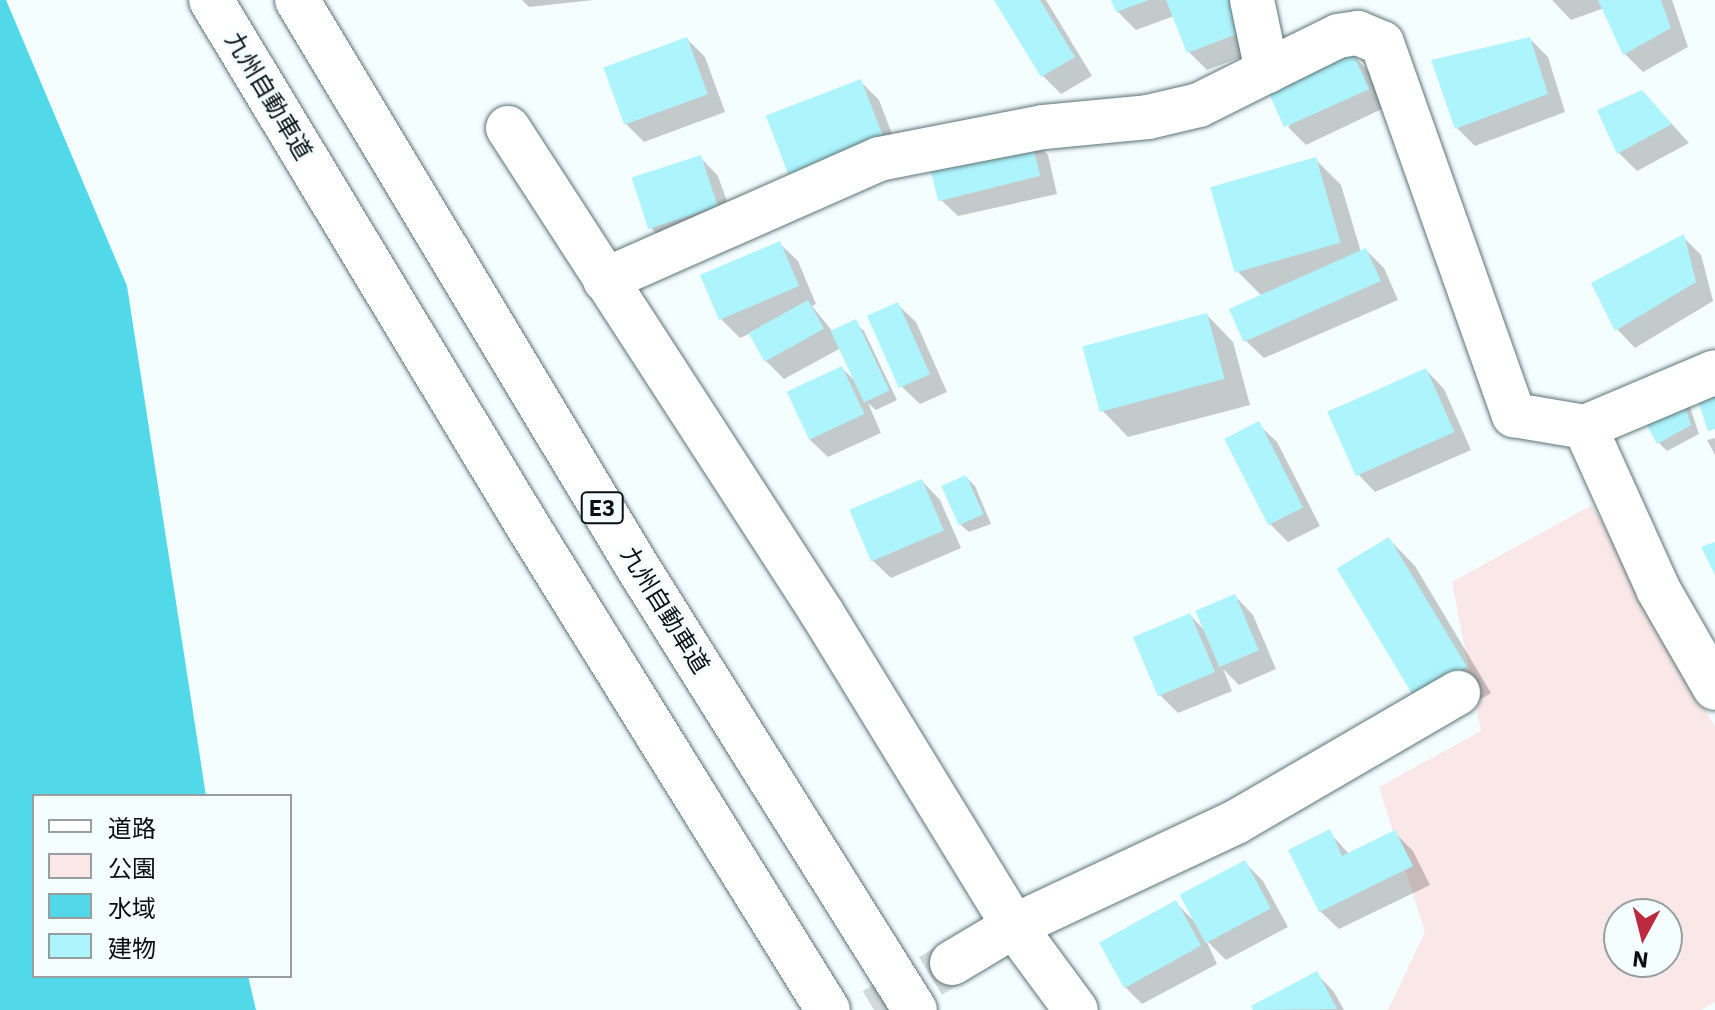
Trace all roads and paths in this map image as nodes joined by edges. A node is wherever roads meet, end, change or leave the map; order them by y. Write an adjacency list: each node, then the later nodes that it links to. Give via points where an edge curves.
1 (211, 0): 13 (main road, 九州自動車道)
2 (297, 0): 14 (main road, 九州自動車道 / E3, via 640,571)
3 (1252, 0): 4 (main road)
4 (1267, 71): 6 (main road, via 1199,105 1148,117 1044,127 879,159); 8 (main road, via 1338,36 1358,33 1382,43 1514,415)
5 (508, 128): 6 (main road)
6 (605, 280): 11 (main road, via 822,613)
7 (1715, 372): 8 (main road)
8 (1585, 427): 9 (main road, via 1658,589)
9 (1715, 688)
10 (1458, 693): 11 (main road, via 1236,822)
11 (1014, 926): 12 (main road); 15 (main road)
12 (952, 963)
13 (828, 1010)
14 (915, 1010)
15 (1076, 1010)

